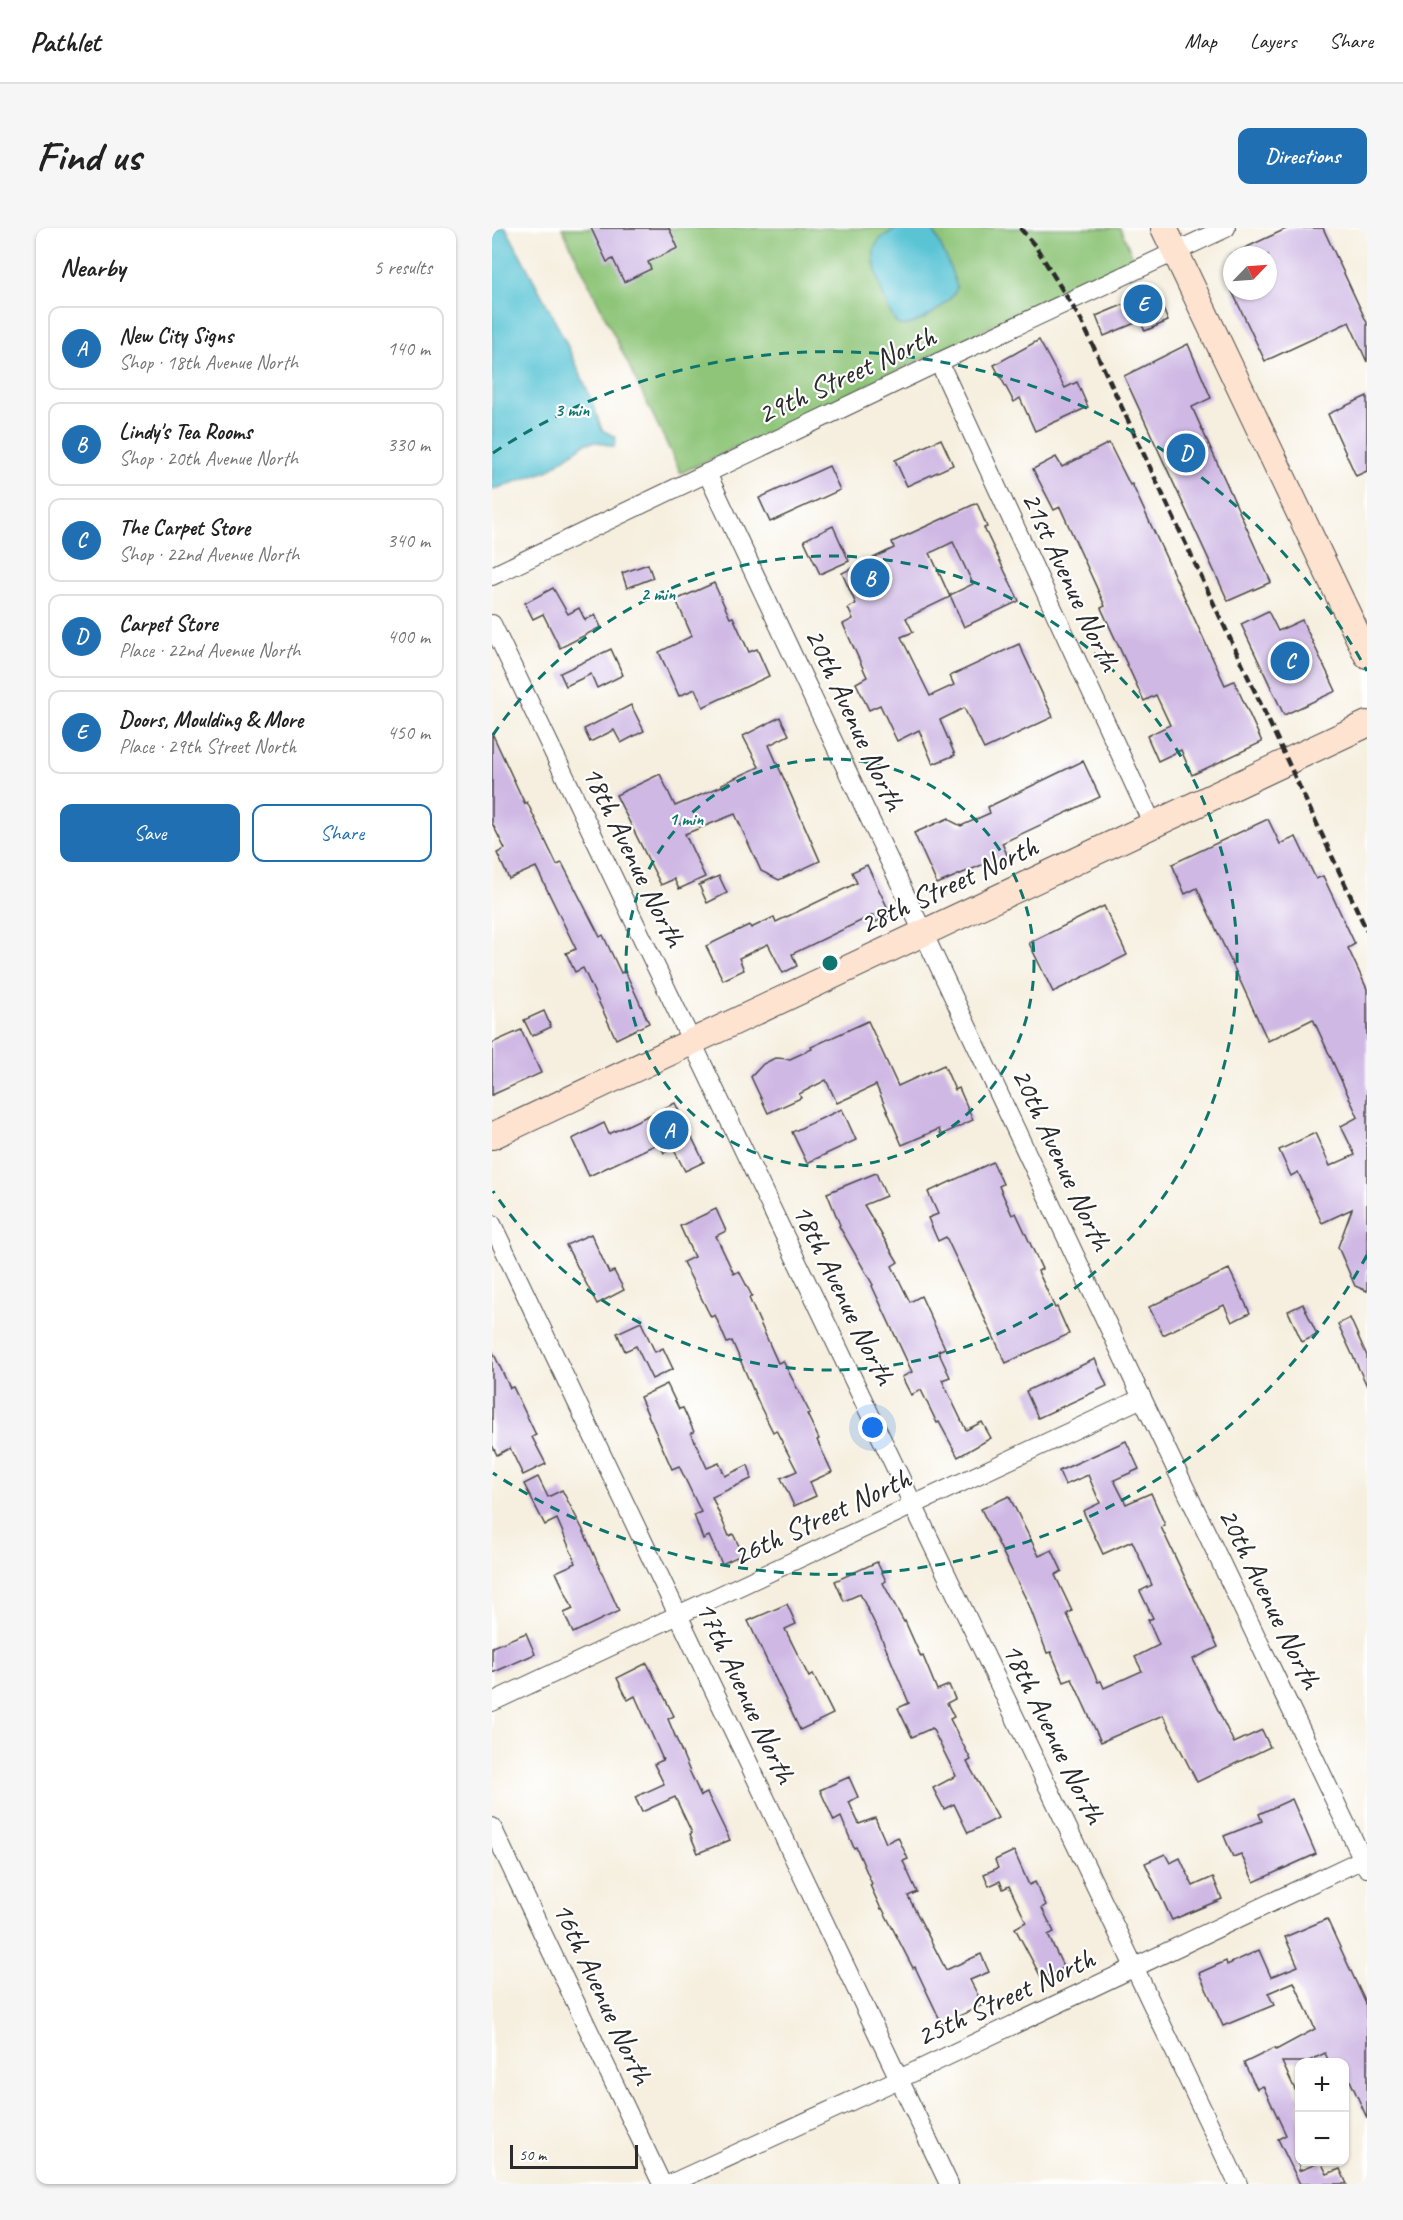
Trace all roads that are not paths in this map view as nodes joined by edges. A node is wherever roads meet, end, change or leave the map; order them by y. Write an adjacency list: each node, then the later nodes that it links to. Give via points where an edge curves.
1 (1164, 228): 3 (street)
2 (1226, 228): 3 (street, 29th Street North)
3 (1176, 252): 4 (street, 29th Street North); 8 (street)
4 (939, 362): 5 (street, 29th Street North); 10 (street, 21st Avenue North)
5 (707, 473): 6 (street, 29th Street North); 11 (street, 20th Avenue North)
6 (492, 576)
7 (492, 624): 12 (street, 18th Avenue North)
8 (1367, 655)
9 (1367, 724): 10 (street, 28th Street North)
10 (1153, 825): 11 (street, 28th Street North)
11 (924, 932): 12 (street, 28th Street North); 15 (street, 20th Avenue North)
12 (692, 1042): 13 (street, 28th Street North); 16 (street, 18th Avenue North)
13 (492, 1136)
14 (492, 1224): 17 (street, 17th Avenue North)
15 (1142, 1398): 16 (street, 26th Street North); 20 (street, 20th Avenue North)
16 (913, 1505): 17 (street, 26th Street North); 21 (street, 18th Avenue North)
17 (678, 1615): 18 (street, 26th Street North); 22 (street, 17th Avenue North)
18 (492, 1702)
19 (492, 1827): 23 (street, 16th Avenue North)
20 (1365, 1864): 21 (street, 25th Street North)
21 (1134, 1967): 22 (street, 25th Street North); 26 (street, 18th Avenue North)
22 (899, 2079): 24 (street, 25th Street North); 25 (street, 17th Avenue North)
23 (662, 2184)
24 (669, 2184)
25 (950, 2184)
26 (1238, 2184)

